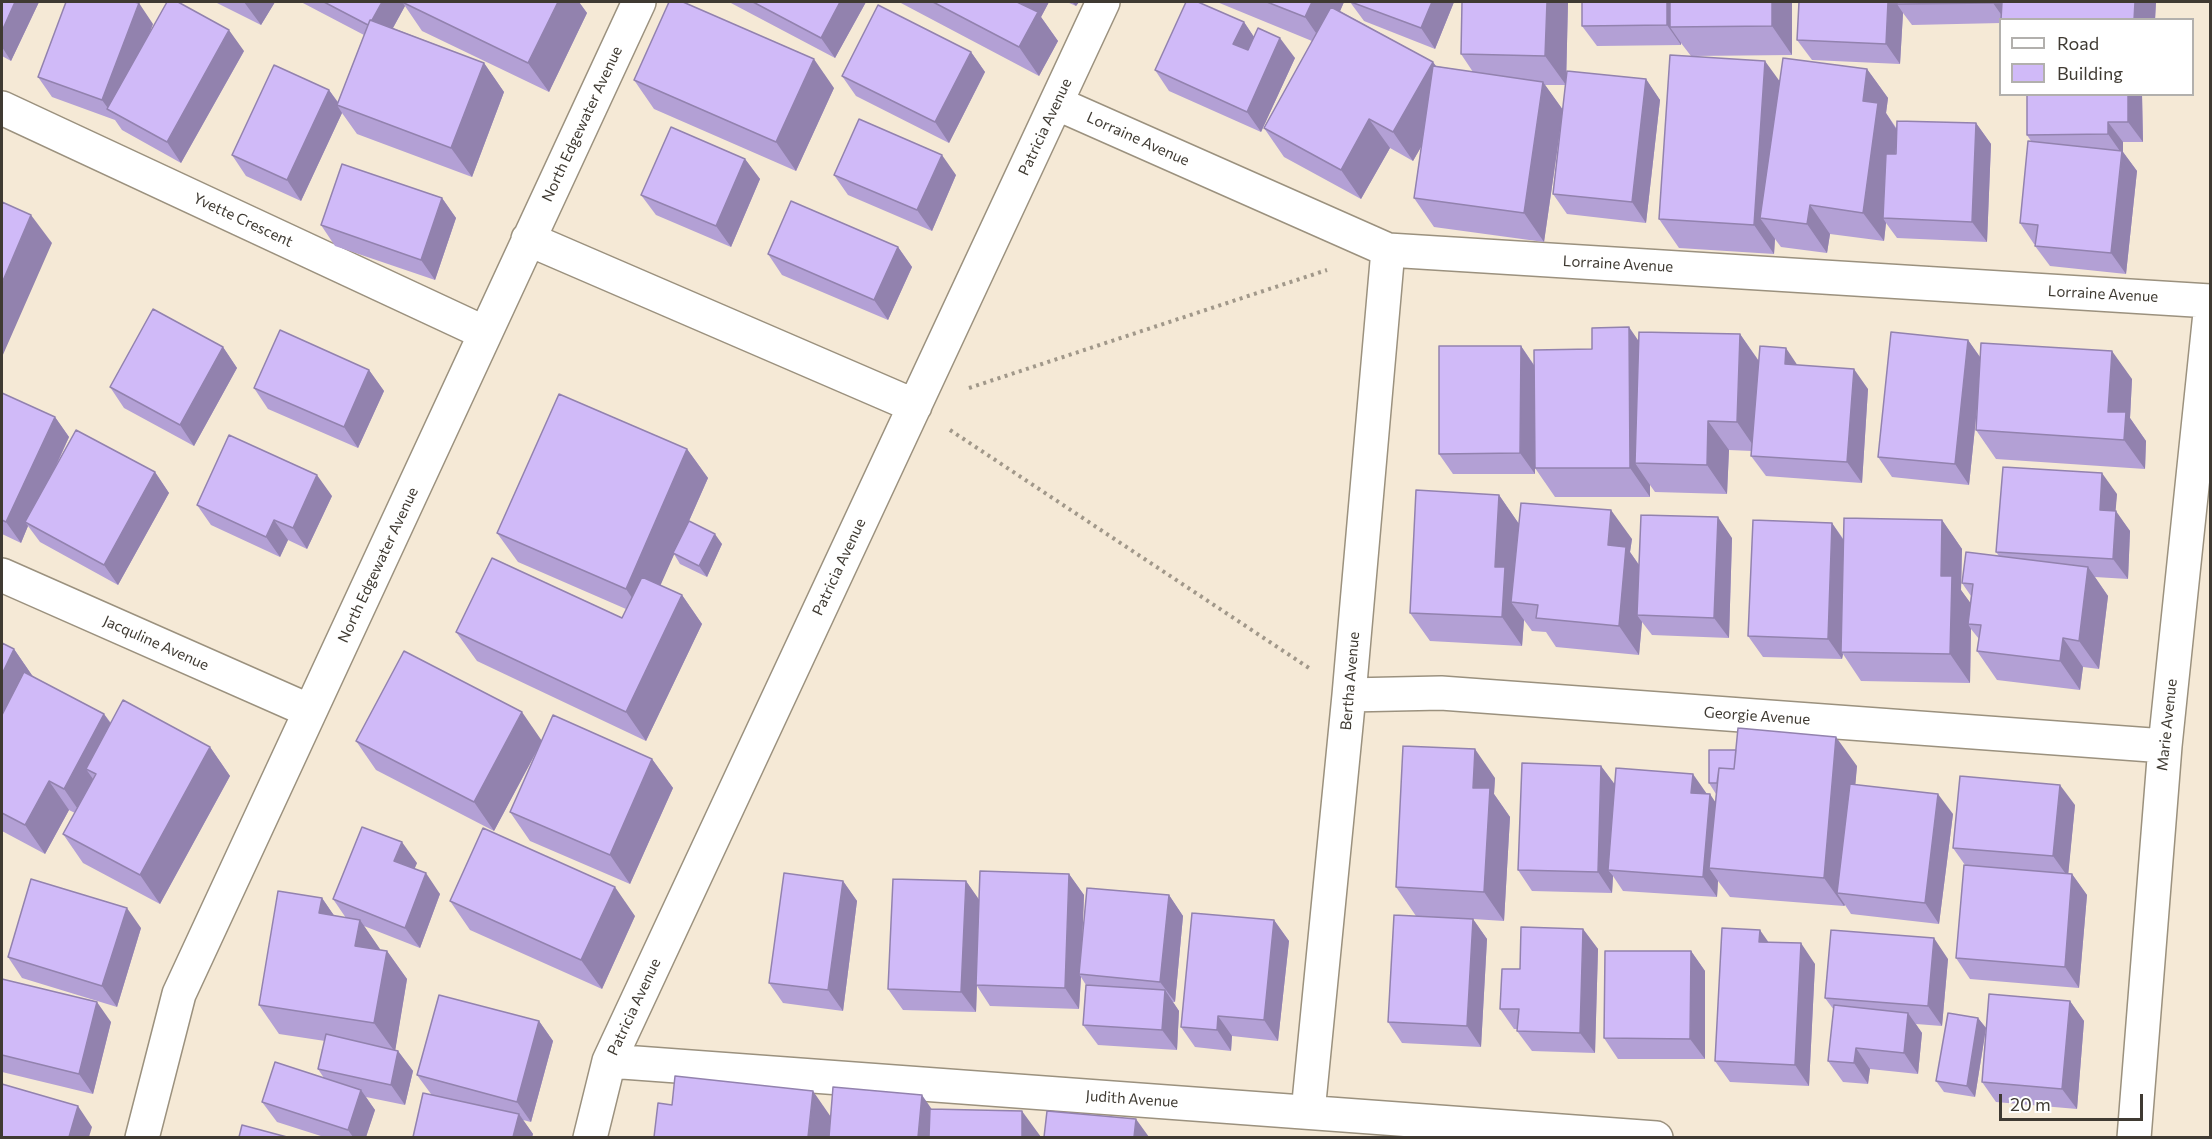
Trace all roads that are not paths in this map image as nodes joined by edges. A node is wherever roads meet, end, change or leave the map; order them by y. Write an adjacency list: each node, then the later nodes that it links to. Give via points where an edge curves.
1 (639, 2): 5 (street, North Edgewater Avenue)
2 (1103, 2): 3 (street, Patricia Avenue)
3 (1056, 103): 6 (street, Lorraine Avenue); 10 (street, Patricia Avenue)
4 (2, 108): 9 (street, Yvette Crescent)
5 (528, 239): 9 (street, North Edgewater Avenue); 10 (street)
6 (1388, 250): 7 (street, Lorraine Avenue); 12 (street, Bertha Avenue)
7 (2211, 301)
8 (2211, 313): 14 (street, Marie Avenue)
9 (485, 333): 13 (street, North Edgewater Avenue)
10 (915, 406): 15 (street, Patricia Avenue)
11 (2, 575): 13 (street, Jacquline Avenue)
12 (1349, 695): 14 (street, Georgie Avenue, via 1441,693); 16 (street, Bertha Avenue)
13 (310, 711): 17 (street, North Edgewater Avenue, via 179,994)
14 (2165, 746): 20 (street, Marie Avenue)
15 (609, 1061): 16 (street, Judith Avenue); 18 (street, Patricia Avenue)
16 (1308, 1112): 19 (street, Judith Avenue)
17 (142, 1137)
18 (590, 1137)
19 (1656, 1137)
20 (2134, 1137)

